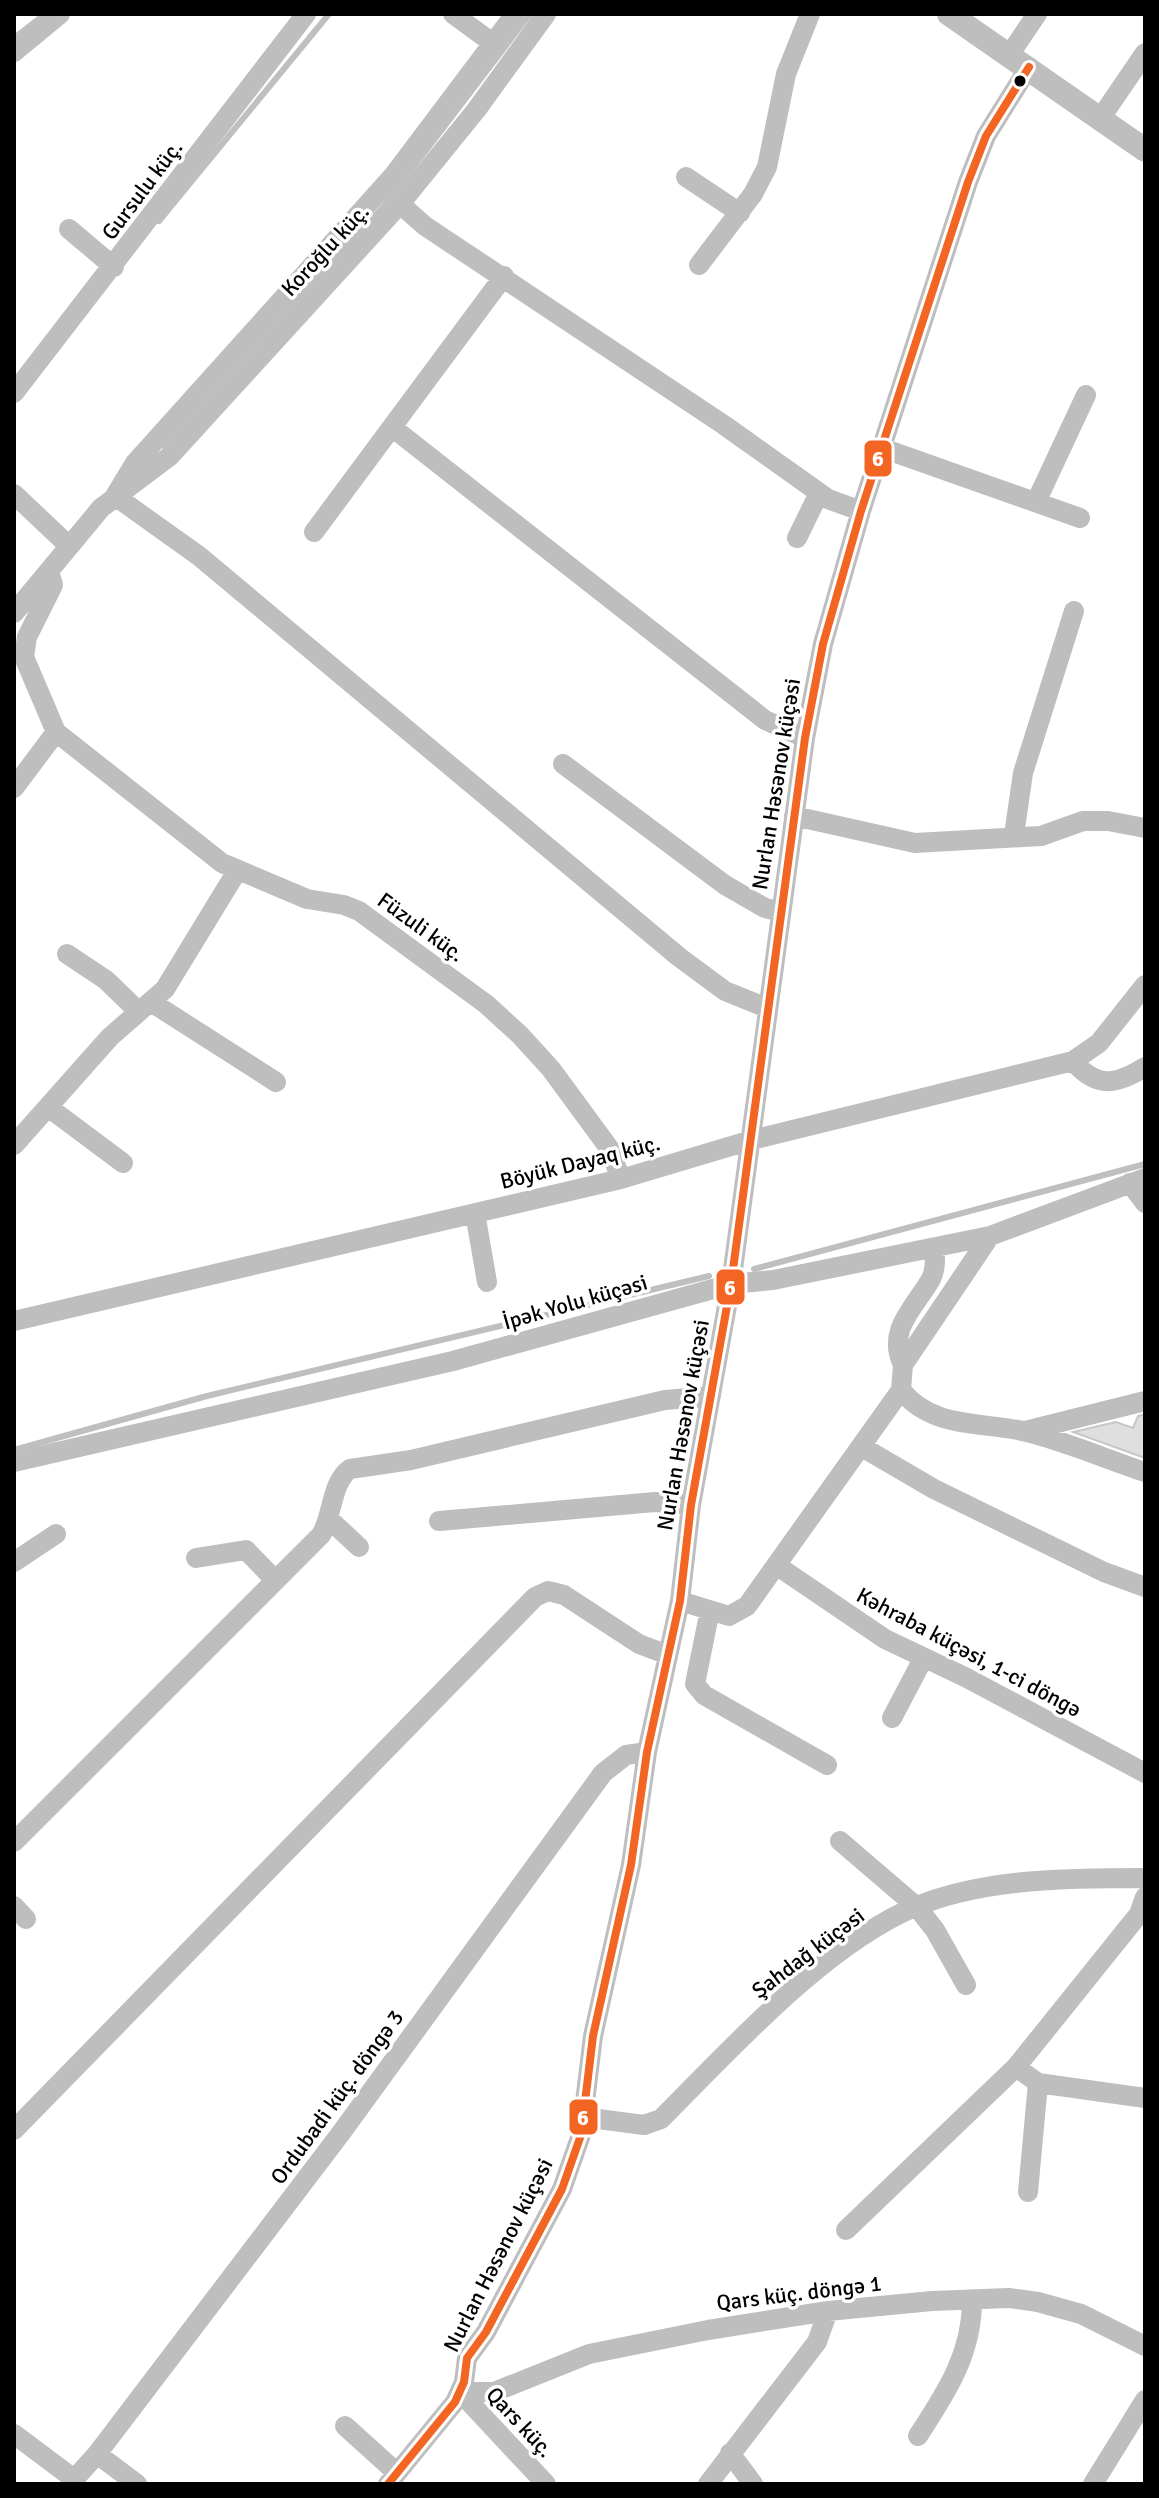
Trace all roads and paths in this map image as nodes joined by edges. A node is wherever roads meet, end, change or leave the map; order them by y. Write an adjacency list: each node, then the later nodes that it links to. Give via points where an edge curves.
1 (60, 14): 10 (street)
2 (306, 14): 20 (street, Gursulu küç.)
3 (453, 14): 9 (street)
4 (515, 14): 9 (street, Koroğlu küç.)
5 (546, 14): 16 (street, Koroğlu küç.)
6 (810, 14): 17 (street, via 786,74 767,167)
7 (949, 14): 12 (street)
8 (1037, 14): 12 (street, Nurlan Həsənov küçəsi)
9 (494, 44): 28 (street, Koroğlu küç., via 393,176 135,463)
10 (14, 52)
11 (1145, 53): 13 (street)
12 (1020, 60): 13 (street); 25 (street, Nurlan Həsənov küçəsi, via 976,159)
13 (1100, 119): 14 (street)
14 (1145, 150)
15 (686, 177): 17 (street)
16 (400, 204): 21 (street); 28 (street, Koroğlu küç., via 170,456)
17 (740, 213): 19 (street)
18 (69, 229): 20 (street)
19 (699, 265)
20 (114, 267): 22 (street, Gursulu küç.)
21 (504, 276): 24 (street); 26 (street)
22 (14, 393)
23 (1086, 395): 29 (street)
24 (393, 428): 32 (street); 39 (street, via 765,720)
25 (882, 448): 29 (street); 30 (street, Nurlan Həsənov küçəsi)
26 (819, 493): 30 (street); 33 (street)
27 (14, 494): 34 (street)
28 (115, 496): 34 (street, Koroğlu küç.); 50 (street, via 199,556 679,957 725,991)
29 (1036, 502): 31 (street)
30 (861, 511): 39 (street, Nurlan Həsənov küçəsi, via 834,599)
31 (1080, 518)
32 (314, 532)
33 (797, 538)
34 (69, 546): 35 (street, Koroğlu küç.)
35 (49, 571): 37 (street, Koroğlu küç.); 38 (street, via 53,585 27,637 24,657)
36 (1074, 611): 44 (street, via 1023,773)
37 (14, 613)
38 (56, 732): 41 (street); 45 (street, Füzuli küç., via 204,851)
39 (805, 738): 42 (street, Nurlan Həsənov küçəsi)
40 (563, 764): 46 (street, via 725,885)
41 (14, 788)
42 (794, 816): 44 (street, via 915,843); 46 (street, Nurlan Həsənov küçəsi)
43 (1145, 828): 44 (street, via 1083,821 1054,834)
44 (1014, 835)
45 (237, 871): 49 (street, via 177,970); 58 (street, Füzuli küç., via 307,899 359,911 486,1004 551,1069 609,1148)
46 (781, 912): 50 (street, Nurlan Həsənov küçəsi)
47 (67, 954): 49 (street)
48 (1145, 985): 51 (street, via 1099,1043)
49 (144, 1006): 53 (street); 54 (street)
50 (767, 1008): 55 (street, Nurlan Həsənov küçəsi)
51 (1073, 1061): 52 (street, via 1091,1079 1110,1084); 55 (street, Böyük Dayaq küç.)
52 (1145, 1067)
53 (276, 1082)
54 (48, 1107): 56 (street); 57 (street)
55 (748, 1141): 58 (street, Böyük Dayaq küç.); 65 (street, Nurlan Həsənov küçəsi)
56 (14, 1145)
57 (123, 1163)
58 (621, 1179): 61 (street, Böyük Dayaq küç.)
59 (1138, 1180): 60 (street); 62 (street, İpək Yolu küçəsi)
60 (1145, 1203)
61 (475, 1213): 64 (street); 66 (street, Böyük Dayaq küç.)
62 (990, 1236): 63 (street, İpək Yolu küçəsi); 67 (street)
63 (935, 1248): 65 (street, İpək Yolu küçəsi); 67 (street, via 931,1278 899,1331)
64 (487, 1282)
65 (731, 1284): 69 (street, Nurlan Həsənov küçəsi); 73 (street, İpək Yolu küçəsi, via 453,1361)
66 (14, 1321)
67 (903, 1365): 68 (street)
68 (901, 1390): 71 (street, via 945,1419); 72 (street)
69 (711, 1396): 75 (street, Nurlan Həsənov küçəsi); 76 (street, via 665,1400 411,1460 350,1469 339,1481)
70 (1145, 1401): 71 (street)
71 (1025, 1431): 74 (street)
72 (862, 1447): 82 (street); 84 (street, via 934,1489)
73 (14, 1462)
74 (1145, 1472)
75 (691, 1505): 77 (street, via 655,1502); 85 (street, Nurlan Həsənov küçəsi)
76 (331, 1521): 79 (street); 83 (street)
77 (439, 1521)
78 (56, 1534): 81 (street)
79 (359, 1547)
80 (196, 1558): 83 (street, via 246,1550)
81 (14, 1562)
82 (776, 1565): 86 (street, via 739,1614); 88 (street, Kəhraba küçəsi, 1-ci döngə, via 846,1615)
83 (275, 1580): 94 (street)
84 (1145, 1587)
85 (680, 1601): 86 (street); 87 (street, Nurlan Həsənov küçəsi)
86 (710, 1610): 91 (street, via 695,1684 704,1695)
87 (668, 1655): 90 (street, Nurlan Həsənov küçəsi); 103 (street, via 639,1644 564,1595 548,1591 535,1597)
88 (923, 1659): 89 (street); 92 (street, Kəhraba küçəsi, 1-ci döngə)
89 (892, 1718)
90 (647, 1752): 102 (street, Nurlan Həsənov küçəsi, via 631,1865 593,2036); 115 (street, Ordubadi küç. döngə 3, via 615,1760 603,1773 341,2133)
91 (827, 1765)
92 (1145, 1773)
93 (840, 1841): 97 (street)
94 (14, 1842)
95 (1145, 1878): 97 (street, Şahdağ küçəsi, via 1075,1878 974,1890)
96 (1145, 1897): 99 (street, via 1139,1914)
97 (917, 1907): 98 (street); 102 (street, Şahdağ küçəsi, via 860,1938 774,2005 654,2124)
98 (966, 1985)
99 (1016, 2067): 100 (street); 105 (street)
100 (1038, 2083): 101 (street); 104 (street)
101 (1145, 2098)
102 (583, 2117): 109 (street, Nurlan Həsənov küçəsi, via 562,2189 467,2358)
103 (14, 2130)
104 (1028, 2192)
105 (846, 2230)
106 (972, 2301): 107 (street, Qars küç. döngə 1); 108 (street, Qars küç. döngə 1, via 1038,2302 1081,2314); 113 (street, via 964,2358)
107 (828, 2311): 109 (street, Qars küç. döngə 1, via 589,2354 494,2392); 114 (street, via 817,2342)
108 (1145, 2346)
109 (460, 2392): 116 (street, Nurlan Həsənov küçəsi); 119 (street, Qars küç.)
110 (1145, 2400): 122 (street)
111 (345, 2426): 116 (street)
112 (14, 2434): 117 (street)
113 (918, 2436)
114 (730, 2453): 120 (street); 121 (street)
115 (97, 2454): 117 (street, Ordubadi küç. döngə 3); 118 (street)
116 (393, 2478)
117 (72, 2482)
118 (137, 2484)
119 (546, 2484)
120 (708, 2484)
121 (753, 2484)
122 (1093, 2484)

